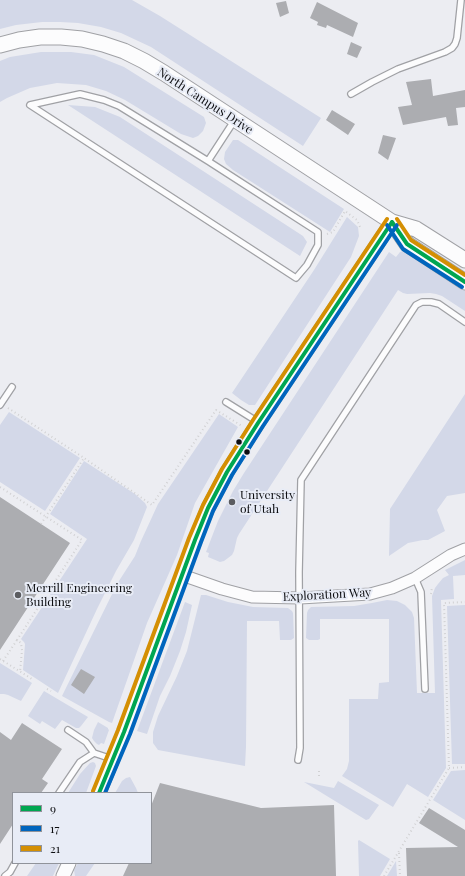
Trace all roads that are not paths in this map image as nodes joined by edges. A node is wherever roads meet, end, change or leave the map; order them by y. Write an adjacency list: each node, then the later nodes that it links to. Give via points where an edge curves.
1 (461, 0): 3 (lane, via 457,38 452,48 398,69)
2 (0, 45): 4 (main road, North Campus Drive, via 40,37 82,39 103,44 144,61)
3 (351, 94)
4 (234, 120): 5 (lane); 6 (main road, North Campus Drive)
5 (208, 161): 5 (lane, via 119,106 104,100 80,94 30,105 296,278 318,245 318,232)
6 (392, 222): 7 (main road, North Campus Drive, via 416,229); 8 (main road, North Campus Drive, via 407,244); 13 (street)
7 (465, 260)
8 (465, 282)
9 (465, 322): 17 (lane, via 439,304 422,302 416,305 301,480)
10 (12, 386): 12 (lane)
11 (226, 402): 13 (lane)
12 (0, 405)
13 (258, 423): 15 (street, via 208,508)
14 (465, 549): 16 (street, Exploration Way)
15 (182, 576): 17 (street, Exploration Way, via 252,597); 21 (street)
16 (415, 578): 17 (street, Exploration Way, via 370,594); 18 (lane, via 421,592)
17 (300, 598): 22 (lane)
18 (425, 689)
19 (68, 730): 20 (lane, via 86,742)
20 (94, 753): 21 (lane); 23 (lane, via 80,762)
21 (113, 760): 24 (street)
22 (298, 760)
23 (60, 792)
24 (99, 792)
25 (14, 864): 27 (lane)
26 (69, 864): 28 (street)
27 (5, 876)
28 (63, 876)

